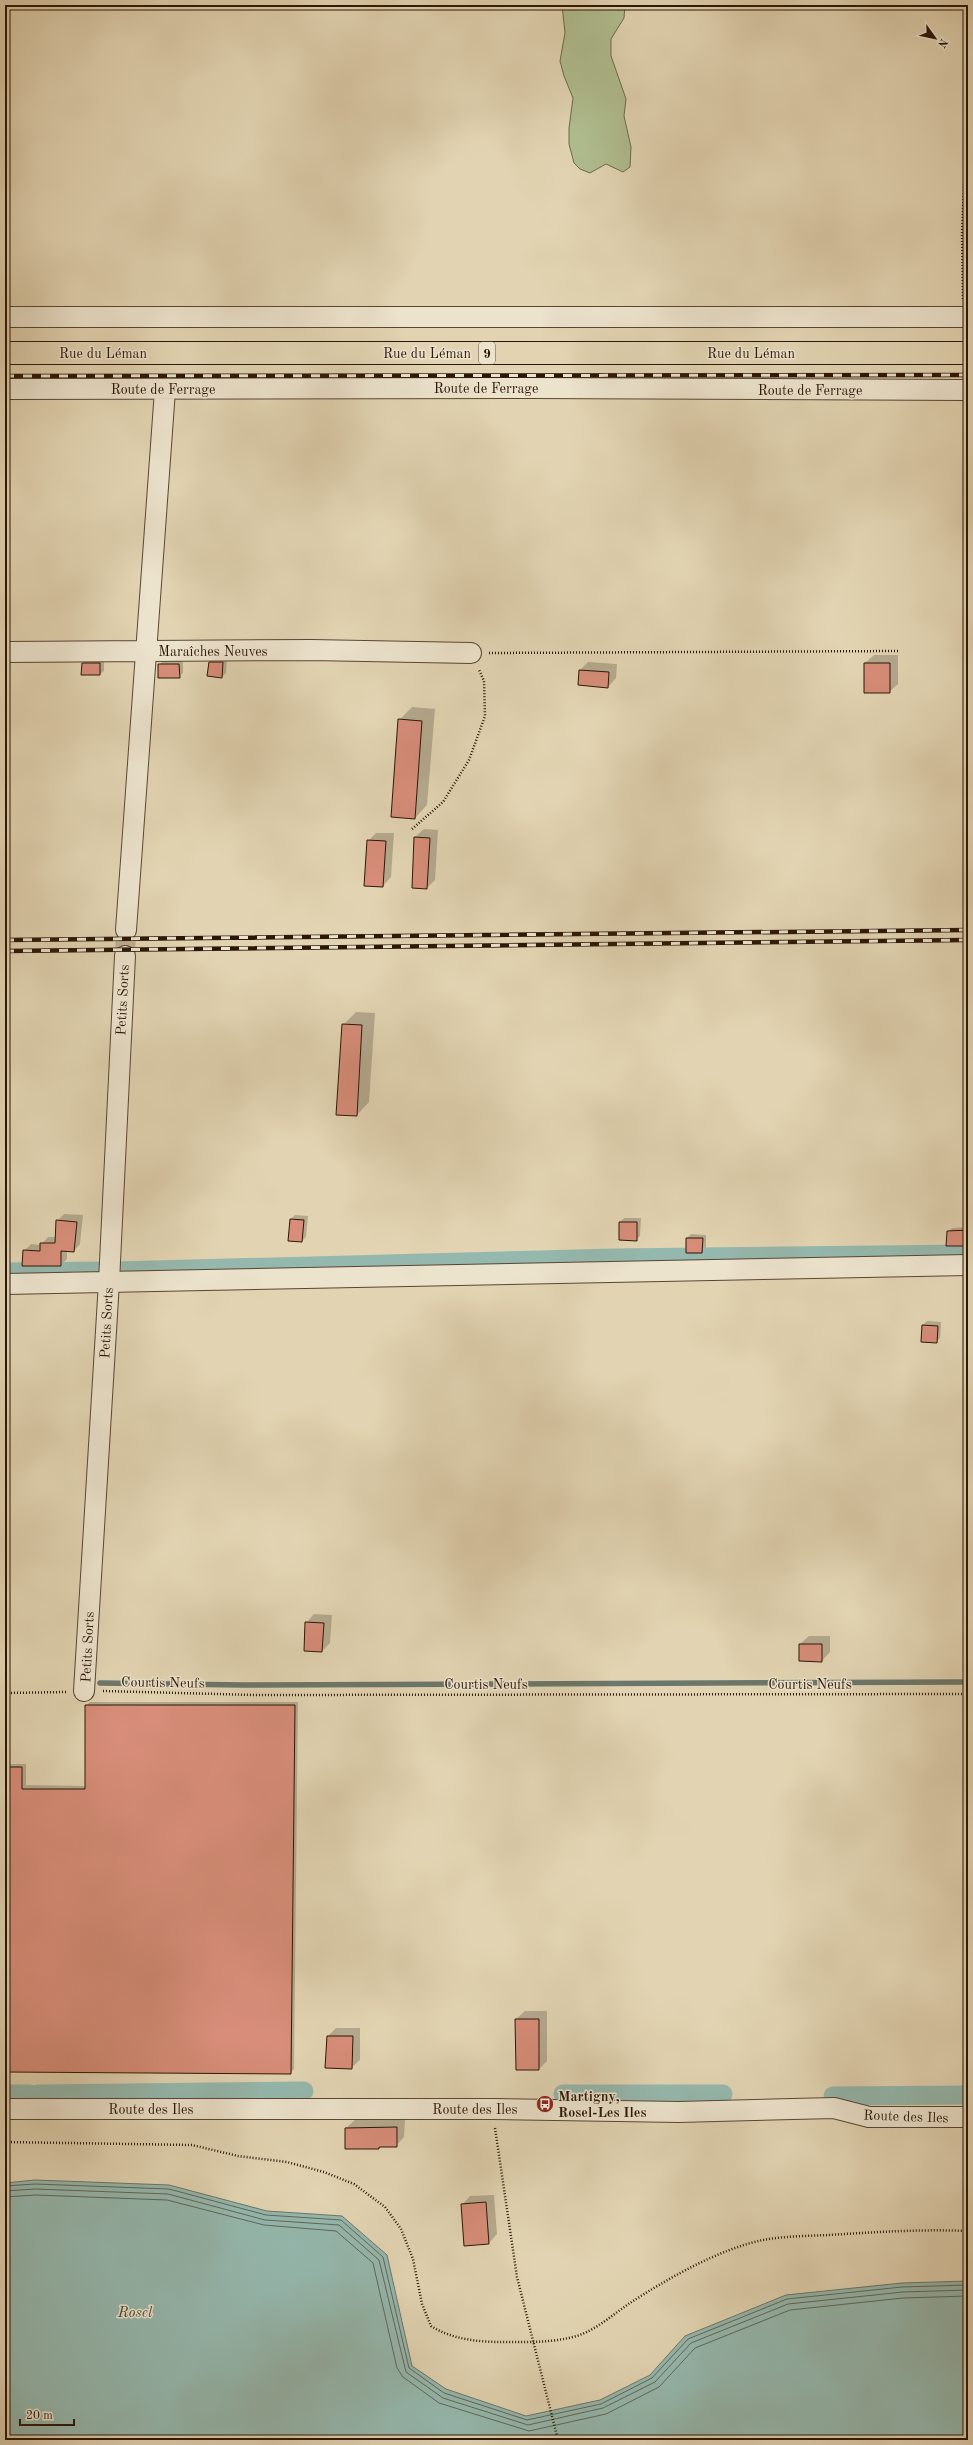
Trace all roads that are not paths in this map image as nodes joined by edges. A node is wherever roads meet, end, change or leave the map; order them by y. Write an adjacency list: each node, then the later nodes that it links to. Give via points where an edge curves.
1 (5, 317): 2 (street)
2 (965, 317)
3 (5, 353): 4 (main road, Rue du Léman / 9)
4 (968, 353)
5 (5, 389): 6 (street, Route de Ferrage)
6 (165, 390): 7 (street, Route de Ferrage); 8 (street, Maraîches Neuves)
7 (968, 390)
8 (145, 651): 9 (street); 10 (street, Maraîches Neuves, via 311,650); 11 (street)
9 (5, 652)
10 (471, 653)
11 (126, 930)
12 (125, 956): 14 (street, Petits Sorts)
13 (968, 1265): 14 (street)
14 (109, 1282): 15 (street); 16 (street, Petits Sorts)
15 (5, 1284)
16 (84, 1690)
17 (5, 2109): 18 (street, Route des Iles, via 493,2109 679,2112 834,2108 869,2117)
18 (968, 2117)

